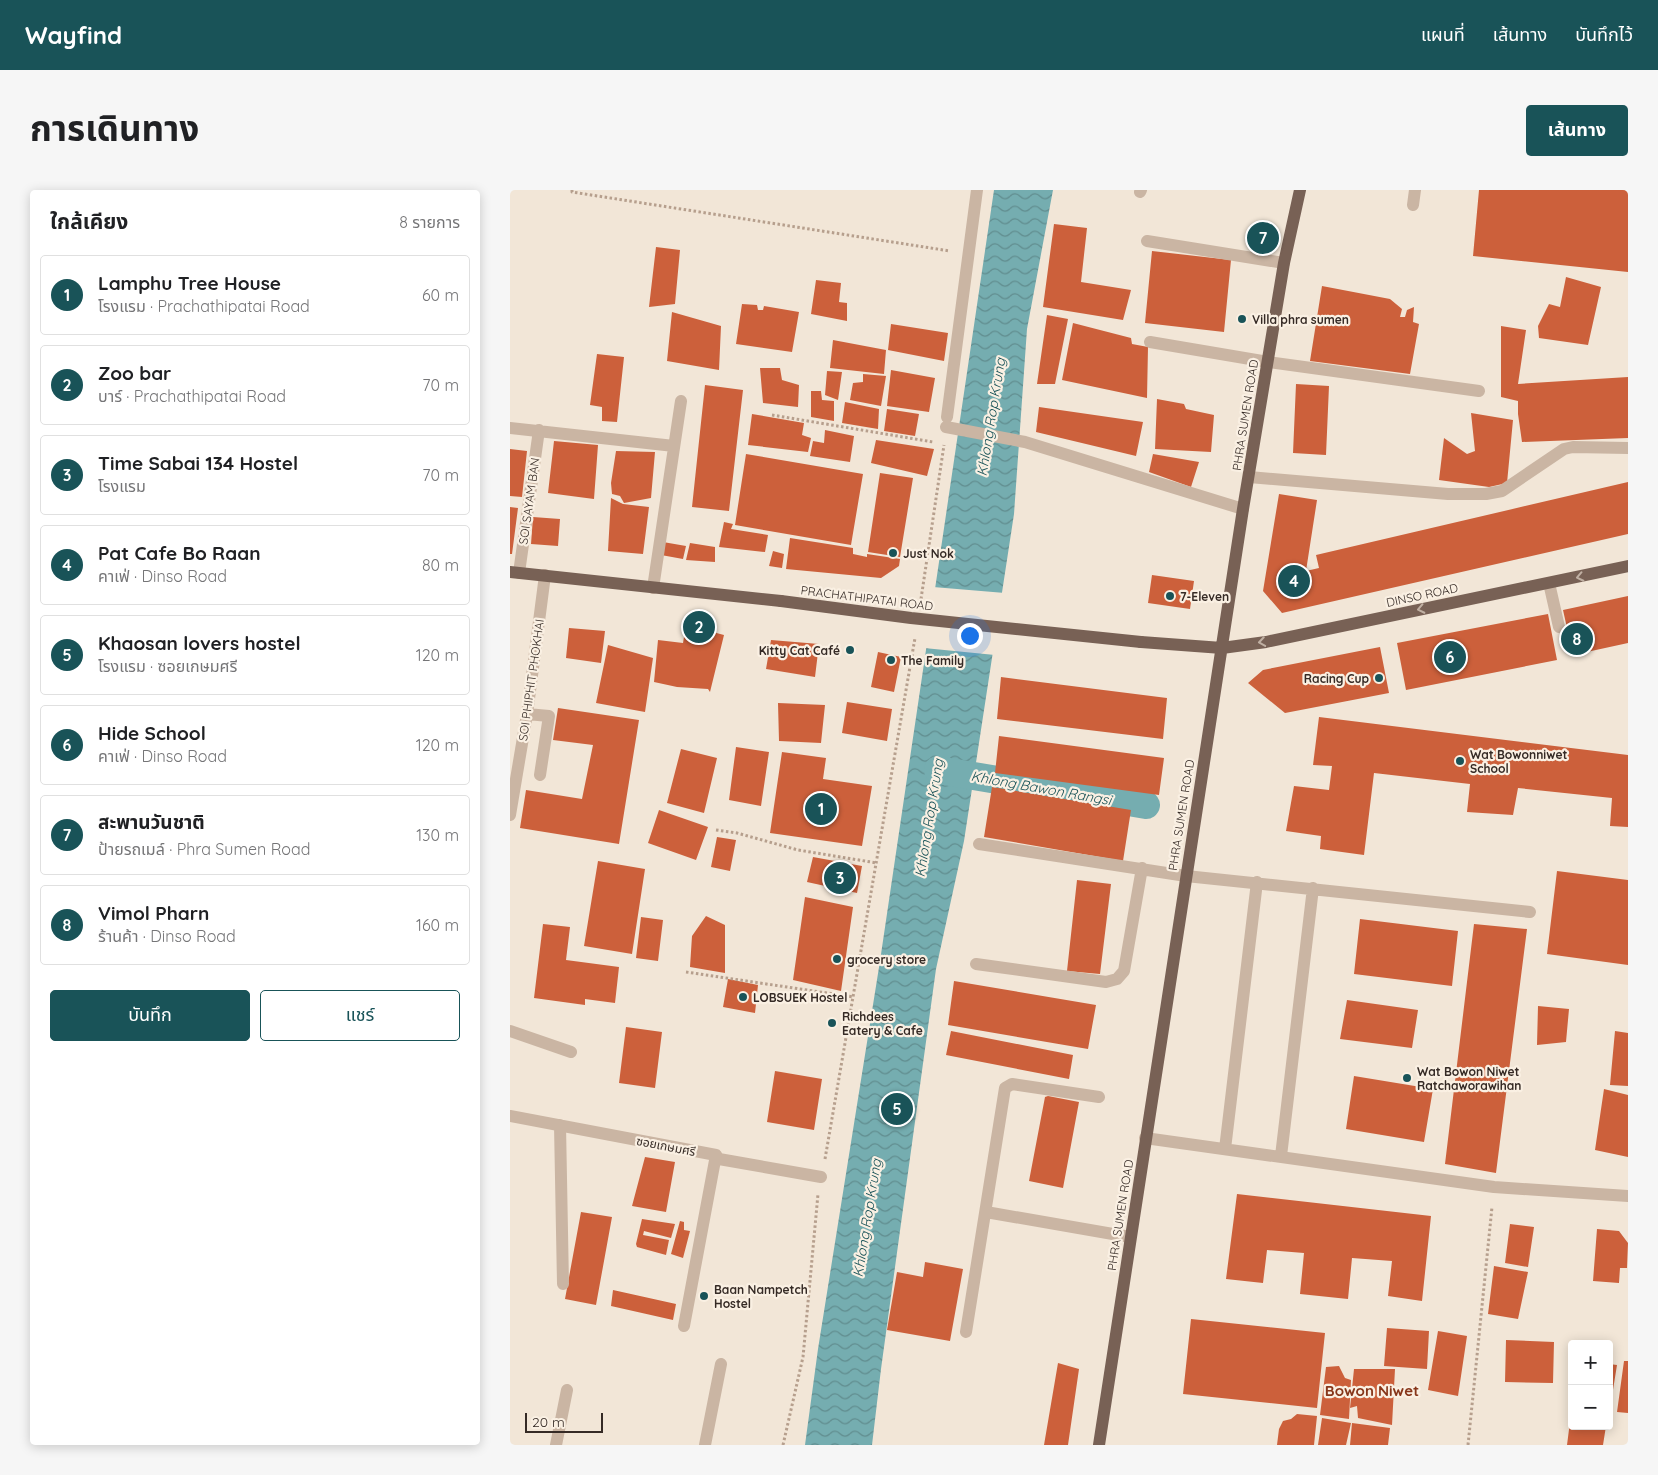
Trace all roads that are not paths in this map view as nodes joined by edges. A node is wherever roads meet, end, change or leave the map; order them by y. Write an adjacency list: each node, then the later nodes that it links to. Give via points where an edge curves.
1 (977, 190): 16 (street, via 948,424 1025,442)
2 (1300, 190): 6 (main road, PHRA SUMEN ROAD)
3 (1415, 190): 4 (street)
4 (1413, 204)
5 (1147, 241): 6 (street)
6 (1284, 263): 8 (main road, PHRA SUMEN ROAD)
7 (1150, 342): 8 (street)
8 (1268, 362): 9 (street); 15 (main road, PHRA SUMEN ROAD)
9 (1479, 391)
10 (681, 401): 13 (street)
11 (510, 428): 12 (street)
12 (538, 430): 13 (street); 18 (street, SOI SAYAM BAN)
13 (674, 446): 21 (street)
14 (1628, 448): 15 (street, via 1573,447 1502,491 1486,494 1448,494)
15 (1249, 477): 16 (main road, PHRA SUMEN ROAD)
16 (1243, 509): 23 (main road, PHRA SUMEN ROAD)
17 (1628, 566): 20 (main road, DINSO ROAD, one-way to 20)
18 (514, 572): 19 (main road, PRACHATHIPATAI ROAD)
19 (545, 575): 21 (main road, PRACHATHIPATAI ROAD); 24 (street, SOI PHIPHIT PHOKHAI)
20 (1549, 583): 22 (street); 23 (main road, DINSO ROAD, one-way to 23, via 1266,642)
21 (653, 588): 23 (main road, PRACHATHIPATAI ROAD, bridge, via 911,618)
22 (1559, 627)
23 (1222, 648): 29 (main road, PHRA SUMEN ROAD)
24 (527, 714): 25 (street, via 549,716); 26 (street, SOI PHIPHIT PHOKHAI)
25 (540, 775)
26 (510, 815)
27 (979, 844): 28 (street)
28 (1142, 868): 29 (street); 33 (street, via 1124,971 1117,979 1106,982)
29 (1186, 876): 30 (street); 39 (main road, PHRA SUMEN ROAD)
30 (1257, 882): 31 (street); 40 (street)
31 (1313, 888): 32 (street); 42 (street)
32 (1530, 912)
33 (976, 964)
34 (510, 1032): 35 (street)
35 (571, 1052)
36 (1100, 1097): 45 (street, via 1008,1084)
37 (510, 1116): 38 (street, ซอยเกษมศรี)
38 (560, 1125): 41 (street, ซอยเกษมศรี); 47 (street)
39 (1145, 1138): 40 (street); 46 (main road, PHRA SUMEN ROAD)
40 (1225, 1149): 42 (street)
41 (716, 1156): 43 (street, ซอยเกษมศรี); 48 (street)
42 (1281, 1156): 44 (street, via 1494,1187)
43 (821, 1177)
44 (1628, 1196)
45 (986, 1212): 46 (street); 49 (street)
46 (1130, 1237): 54 (main road, PHRA SUMEN ROAD)
47 (563, 1284)
48 (684, 1326)
49 (966, 1332)
50 (721, 1364): 53 (street)
51 (567, 1390): 52 (street)
52 (556, 1445)
53 (705, 1445)
54 (1098, 1445)

